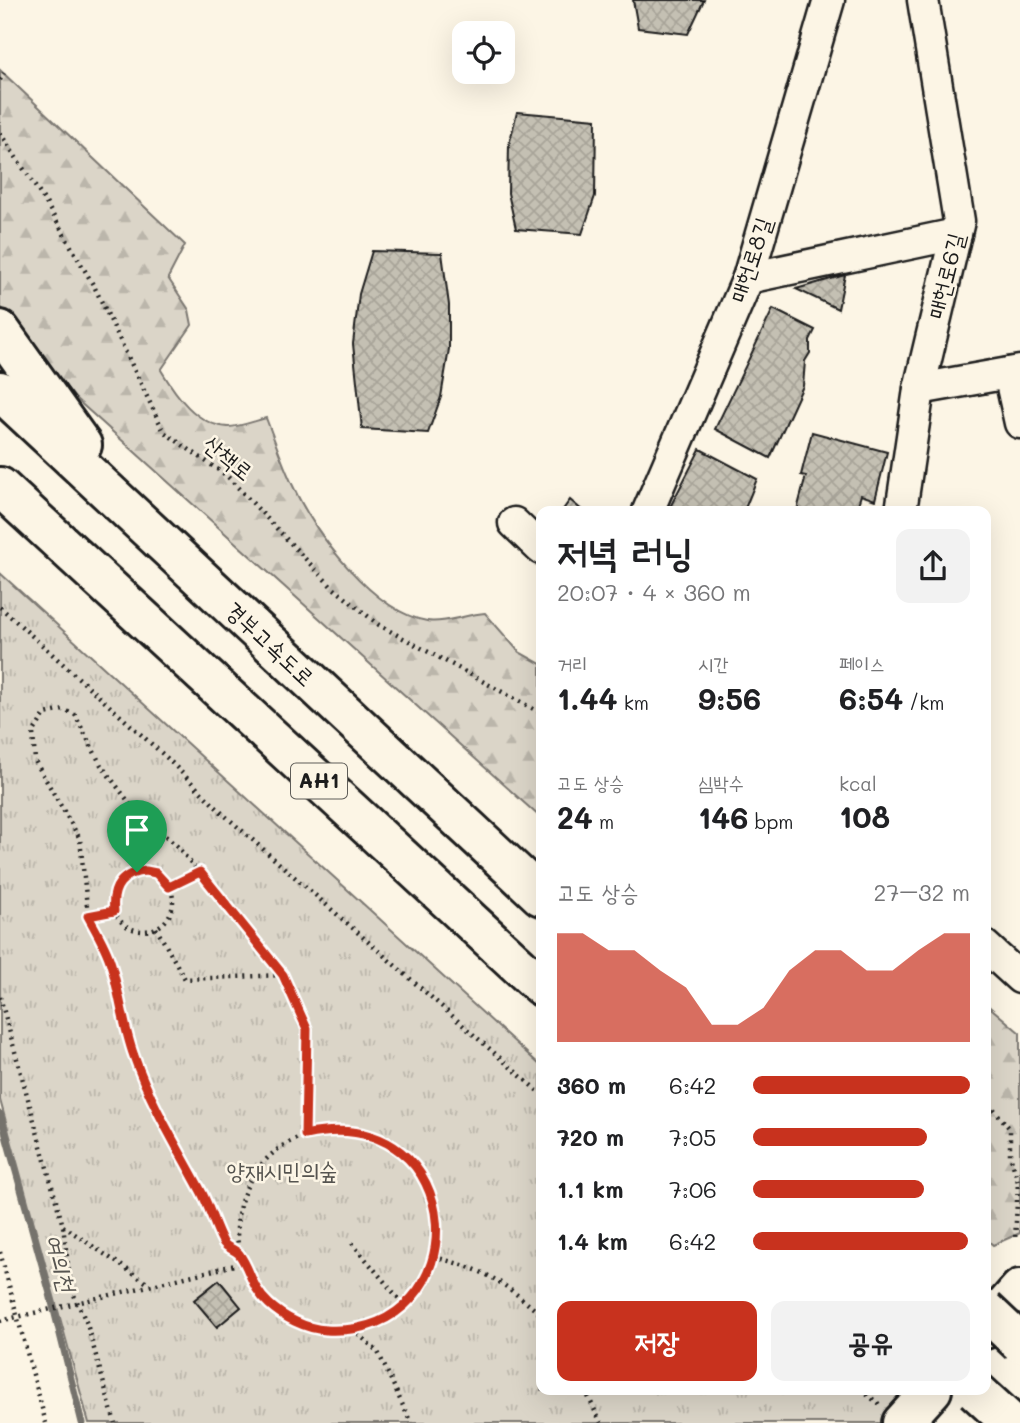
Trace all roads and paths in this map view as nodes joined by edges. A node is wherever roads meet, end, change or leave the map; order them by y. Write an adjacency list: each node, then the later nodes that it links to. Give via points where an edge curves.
1 (829, 0): 7 (street, 매헌로8길)
2 (923, 0): 6 (street, 매헌로6길, via 959,221)
3 (4, 73): 4 (path)
4 (0, 80)
5 (0, 133): 22 (path, 산책로, via 94,288 164,432 227,476 331,586 379,625)
6 (956, 234): 7 (street); 10 (street, 매헌로6길)
7 (748, 278): 14 (street, 매헌로8길)
8 (0, 330): 17 (main road)
9 (1014, 372): 10 (street); 12 (street)
10 (919, 389): 15 (street, 매헌로6길)
11 (0, 391): 17 (main road, 경부고속도로)
12 (1020, 423)
13 (0, 487): 20 (main road, AH1)
14 (650, 506)
15 (902, 506)
16 (0, 507): 20 (main road)
17 (132, 515): 25 (main road, 경부고속도로)
18 (514, 523): 19 (street)
19 (536, 544)
20 (98, 577): 32 (main road, AH1)
21 (0, 607): 34 (path, via 222,813)
22 (536, 710)
23 (200, 872): 24 (path); 27 (path, via 134,809 101,765 75,715 64,710 45,715 33,733 35,761 80,839); 30 (path)
24 (169, 887): 26 (path, via 156,873 128,875 115,891); 28 (path, via 173,905)
25 (536, 891)
26 (114, 911): 27 (path); 28 (path, via 119,920 136,930)
27 (88, 916): 41 (path, via 111,964 118,1004 149,1097 203,1195 224,1244)
28 (156, 928): 30 (path, via 185,979)
29 (991, 951): 31 (street)
30 (283, 975): 36 (path, via 307,1029)
31 (1020, 978)
32 (536, 981)
33 (0, 997): 37 (path)
34 (536, 1090)
35 (991, 1105): 38 (path, via 1010,1129 1010,1155 1018,1182)
36 (305, 1135): 41 (path, via 278,1148 257,1169 242,1195 236,1223); 42 (path, via 331,1129 359,1132 384,1141 407,1157 424,1178 434,1203 438,1230)
37 (62, 1226): 44 (path); 46 (path)
38 (1015, 1241)
39 (352, 1243): 47 (path)
40 (0, 1252): 57 (path)
41 (239, 1253): 43 (path)
42 (434, 1258): 47 (path); 48 (path, via 476,1267)
43 (243, 1263): 44 (path); 52 (path, via 250,1281 269,1304 294,1321 323,1330)
44 (151, 1285): 46 (path, bridge)
45 (1020, 1289): 51 (main road)
46 (75, 1303): 50 (path, bridge); 58 (path, via 87,1324)
47 (404, 1305): 52 (path, via 380,1321)
48 (536, 1311)
49 (991, 1316): 53 (main road, bridge)
50 (0, 1321)
51 (991, 1322)
52 (352, 1329): 59 (path, via 378,1352)
53 (1020, 1343)
54 (587, 1395): 60 (path)
55 (927, 1395): 61 (main road)
56 (980, 1395): 62 (main road, bridge)
57 (46, 1423)
58 (115, 1423)
59 (411, 1423)
60 (601, 1423)
61 (902, 1423)
62 (1011, 1423)

